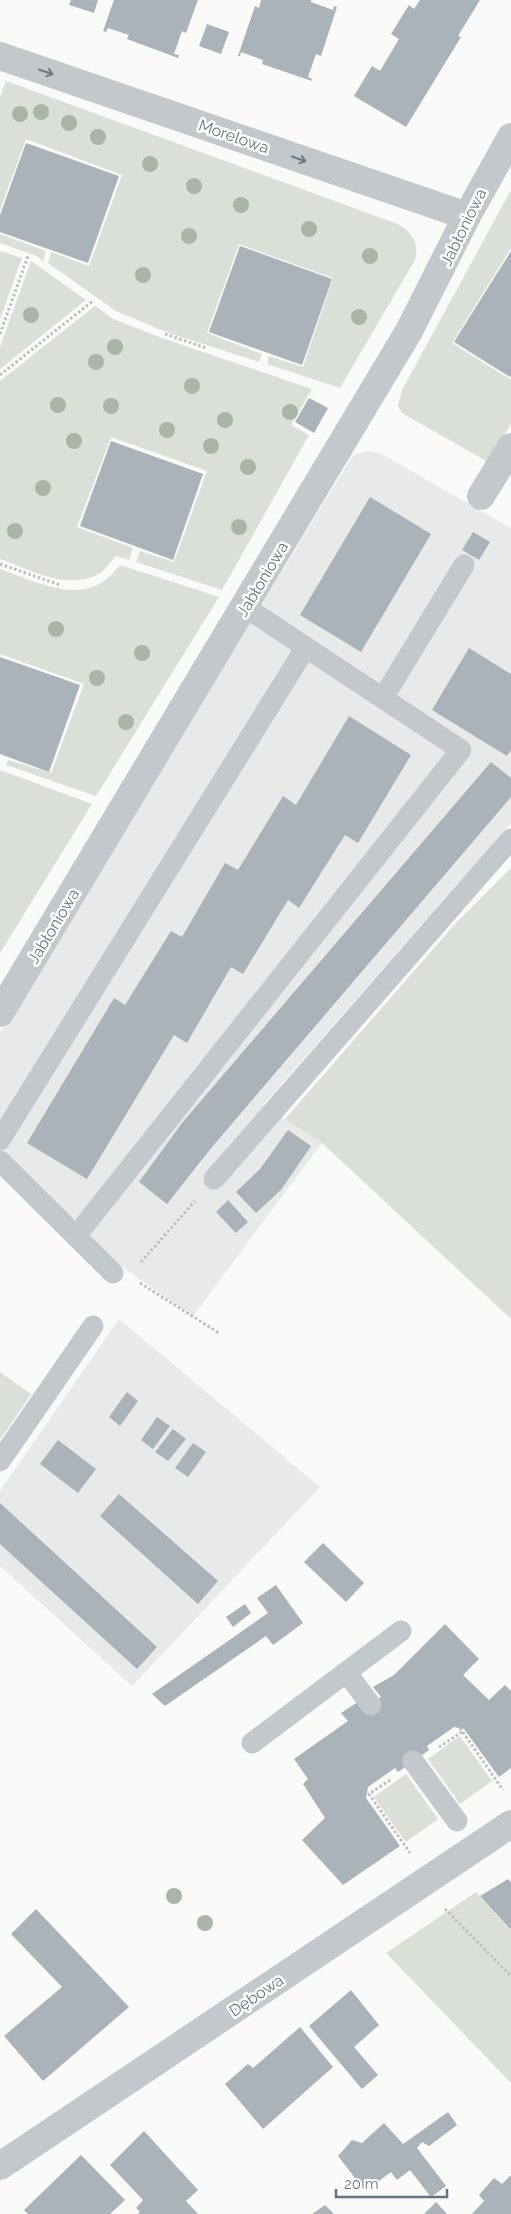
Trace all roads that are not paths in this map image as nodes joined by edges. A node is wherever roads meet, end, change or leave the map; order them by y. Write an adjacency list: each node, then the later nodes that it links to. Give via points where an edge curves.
1 (0, 56): 3 (street, Morelowa, one-way to 3)
2 (511, 137): 3 (street, Jabłoniowa)
3 (467, 216): 7 (street, Jabłoniowa, via 409,331)
4 (511, 447): 5 (street)
5 (481, 496)
6 (464, 565): 9 (lane)
7 (245, 606): 8 (lane); 11 (street, Jabłoniowa)
8 (306, 646): 9 (lane); 12 (lane)
9 (383, 698): 15 (lane, via 462,750)
10 (511, 839): 14 (lane)
11 (0, 1014)
12 (0, 1140)
13 (0, 1161): 15 (lane)
14 (214, 1179)
15 (76, 1236): 16 (lane)
16 (113, 1273)
17 (93, 1326): 18 (lane)
18 (0, 1461)
19 (401, 1631): 20 (lane)
20 (346, 1672): 21 (lane); 22 (lane)
21 (371, 1705)
22 (252, 1743)
23 (413, 1761): 24 (lane)
24 (457, 1821)
25 (511, 1824): 26 (street, Dębowa)
26 (0, 2166)

